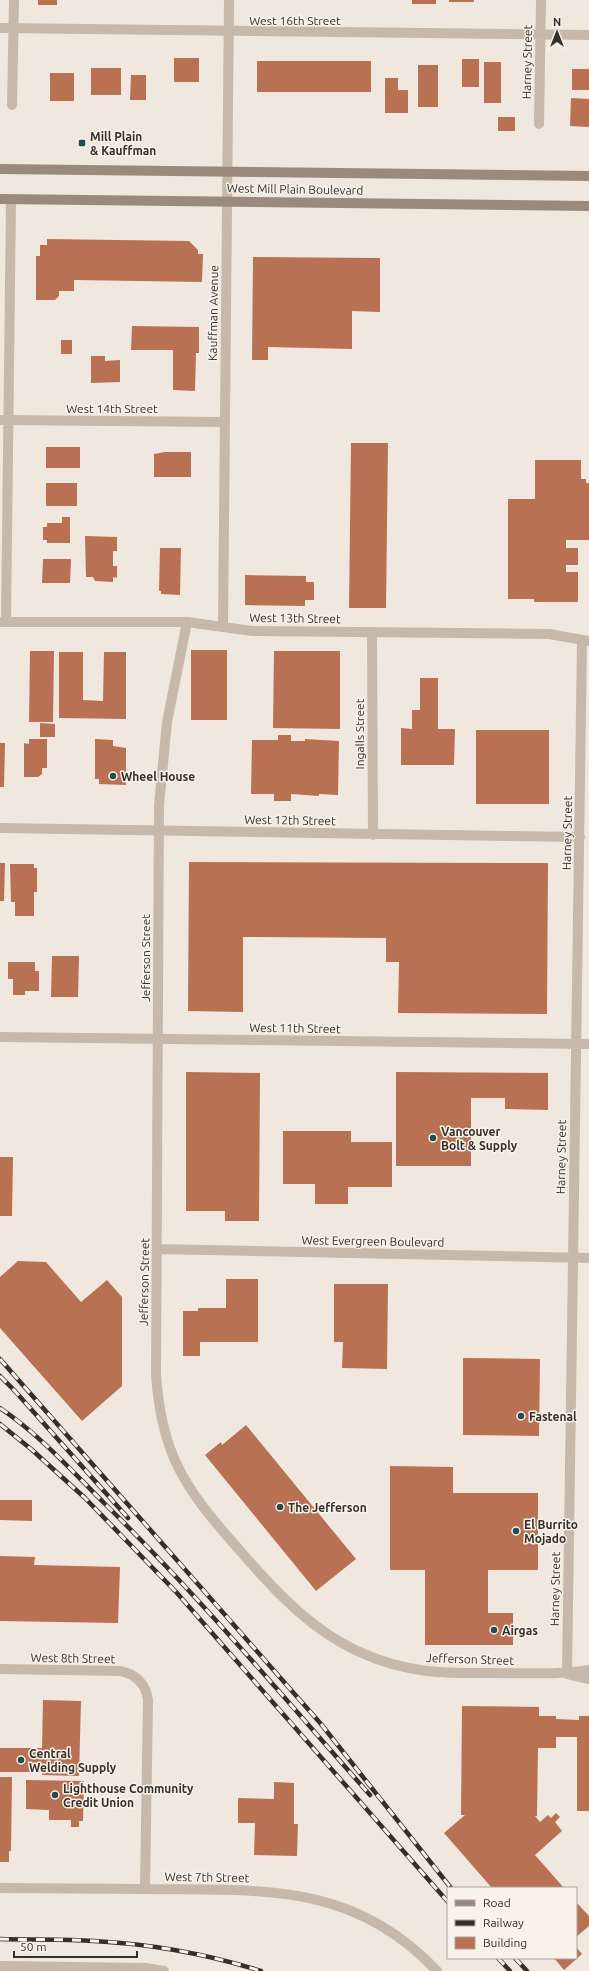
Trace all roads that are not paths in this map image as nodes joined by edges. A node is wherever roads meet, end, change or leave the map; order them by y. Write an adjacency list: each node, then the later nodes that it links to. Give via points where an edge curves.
1 (14, 0): 5 (street)
2 (229, 0): 6 (street, Kauffman Avenue)
3 (541, 0): 7 (street, Harney Street)
4 (0, 28): 5 (street, West 16th Street)
5 (13, 28): 6 (street, West 16th Street); 9 (street)
6 (229, 32): 7 (street, West 16th Street); 12 (street, Kauffman Avenue)
7 (540, 34): 8 (street, West 16th Street); 10 (street, Harney Street)
8 (589, 35)
9 (12, 105)
10 (539, 124)
11 (0, 169): 12 (main road, West Mill Plain Boulevard)
12 (229, 172): 13 (main road, West Mill Plain Boulevard); 16 (street, Kauffman Avenue)
13 (589, 176)
14 (0, 199): 15 (main road, West Mill Plain Boulevard)
15 (11, 199): 16 (main road, West Mill Plain Boulevard); 18 (street)
16 (228, 201): 17 (main road, West Mill Plain Boulevard); 19 (street, Kauffman Avenue)
17 (589, 206)
18 (5, 420): 19 (street, West 14th Street); 20 (street)
19 (224, 422): 22 (street, Kauffman Avenue)
20 (3, 622): 21 (street, West 13th Street)
21 (187, 622): 22 (street, West 13th Street); 26 (street, Jefferson Street, via 167,722)
22 (223, 626): 23 (street, West 13th Street, via 252,631)
23 (372, 632): 24 (street, West 13th Street, via 549,634); 27 (street, Ingalls Street)
24 (586, 641): 28 (street, Harney Street)
25 (0, 828): 26 (street, West 12th Street)
26 (159, 832): 27 (street, West 12th Street); 30 (street, Jefferson Street)
27 (373, 835): 28 (street, West 12th Street)
28 (580, 837): 31 (street, Harney Street)
29 (0, 1037): 30 (street, West 11th Street)
30 (158, 1039): 31 (street, West 11th Street); 33 (street, Jefferson Street)
31 (577, 1044): 32 (street, West 11th Street); 34 (street, Harney Street)
32 (589, 1044)
33 (157, 1249): 34 (street, West Evergreen Boulevard); 38 (street, Jefferson Street, via 156,1374 159,1410 170,1448 180,1473 193,1494 275,1591 308,1621 342,1644 394,1664 444,1672)
34 (572, 1258): 35 (street, West Evergreen Boulevard); 38 (street, Harney Street)
35 (589, 1258)
36 (0, 1670): 41 (street, West 8th Street, via 120,1671 135,1676 142,1684 148,1700)
37 (589, 1670): 38 (street)
38 (567, 1674): 39 (street)
39 (589, 1679)
40 (0, 1888): 41 (street, West 7th Street)
41 (145, 1889): 45 (street, West 7th Street, via 262,1890 301,1895 326,1902 356,1913 403,1940)
42 (0, 1966): 43 (street)
43 (146, 1969): 44 (street)
44 (164, 1971)
45 (437, 1971)

